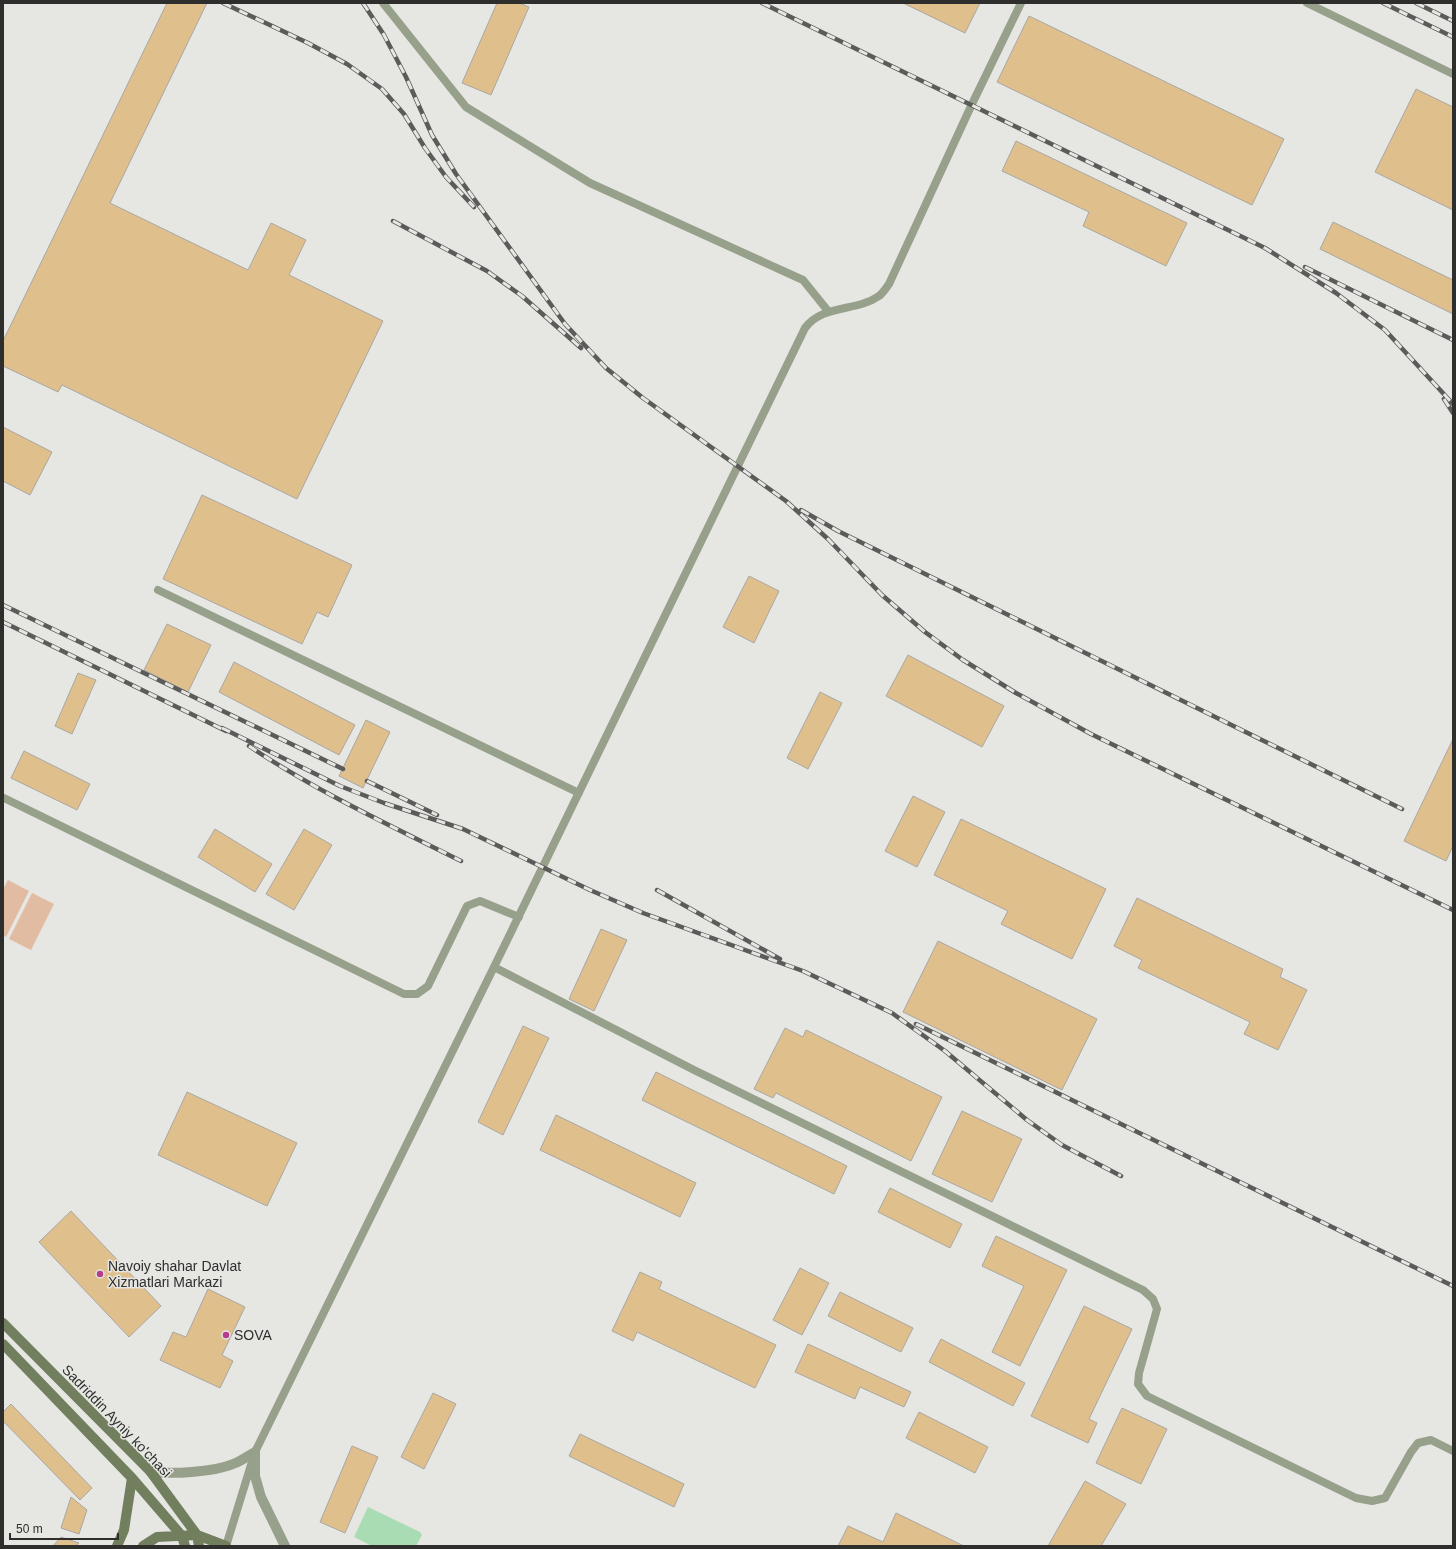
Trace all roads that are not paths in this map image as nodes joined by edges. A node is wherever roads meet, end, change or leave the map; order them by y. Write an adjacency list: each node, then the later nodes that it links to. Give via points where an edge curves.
1 (383, 3): 5 (lane, via 466,106 590,183 803,280)
2 (1021, 3): 5 (lane, via 889,284 880,295 868,302)
3 (1307, 3): 4 (lane)
4 (1453, 74)
5 (828, 312): 7 (lane, via 809,322 804,328)
6 (158, 590): 7 (lane)
7 (579, 793): 9 (lane)
8 (4, 798): 9 (lane, via 404,994 417,994 428,986 467,906 480,901)
9 (519, 916): 10 (lane)
10 (494, 968): 13 (lane, via 694,1070 1143,1290 1153,1299 1157,1309 1139,1373 1138,1384 1147,1396 1356,1498 1372,1501 1385,1498 1410,1452 1418,1443 1431,1440); 14 (lane)
11 (3, 1323): 15 (main road, Sadriddin Ayniy ko'chasi)
12 (3, 1344): 16 (main road, Sadriddin Ayniy ko'chasi)
13 (1453, 1451)
14 (254, 1452): 15 (street, via 233,1464 210,1469 186,1472); 23 (lane); 24 (street, via 255,1476 261,1498)
15 (150, 1471): 17 (main road, Sadriddin Ayniy ko'chasi)
16 (132, 1478): 18 (main road, Sadriddin Ayniy ko'chasi); 20 (main road, via 124,1530)
17 (197, 1535): 18 (main road); 19 (main road); 22 (main road, Sadriddin Ayniy ko'chasi)
18 (184, 1541): 21 (main road, via 157,1537)
19 (214, 1542): 22 (main road); 23 (main road)
20 (118, 1546)
21 (143, 1546)
22 (199, 1546)
23 (226, 1546)
24 (285, 1546)

